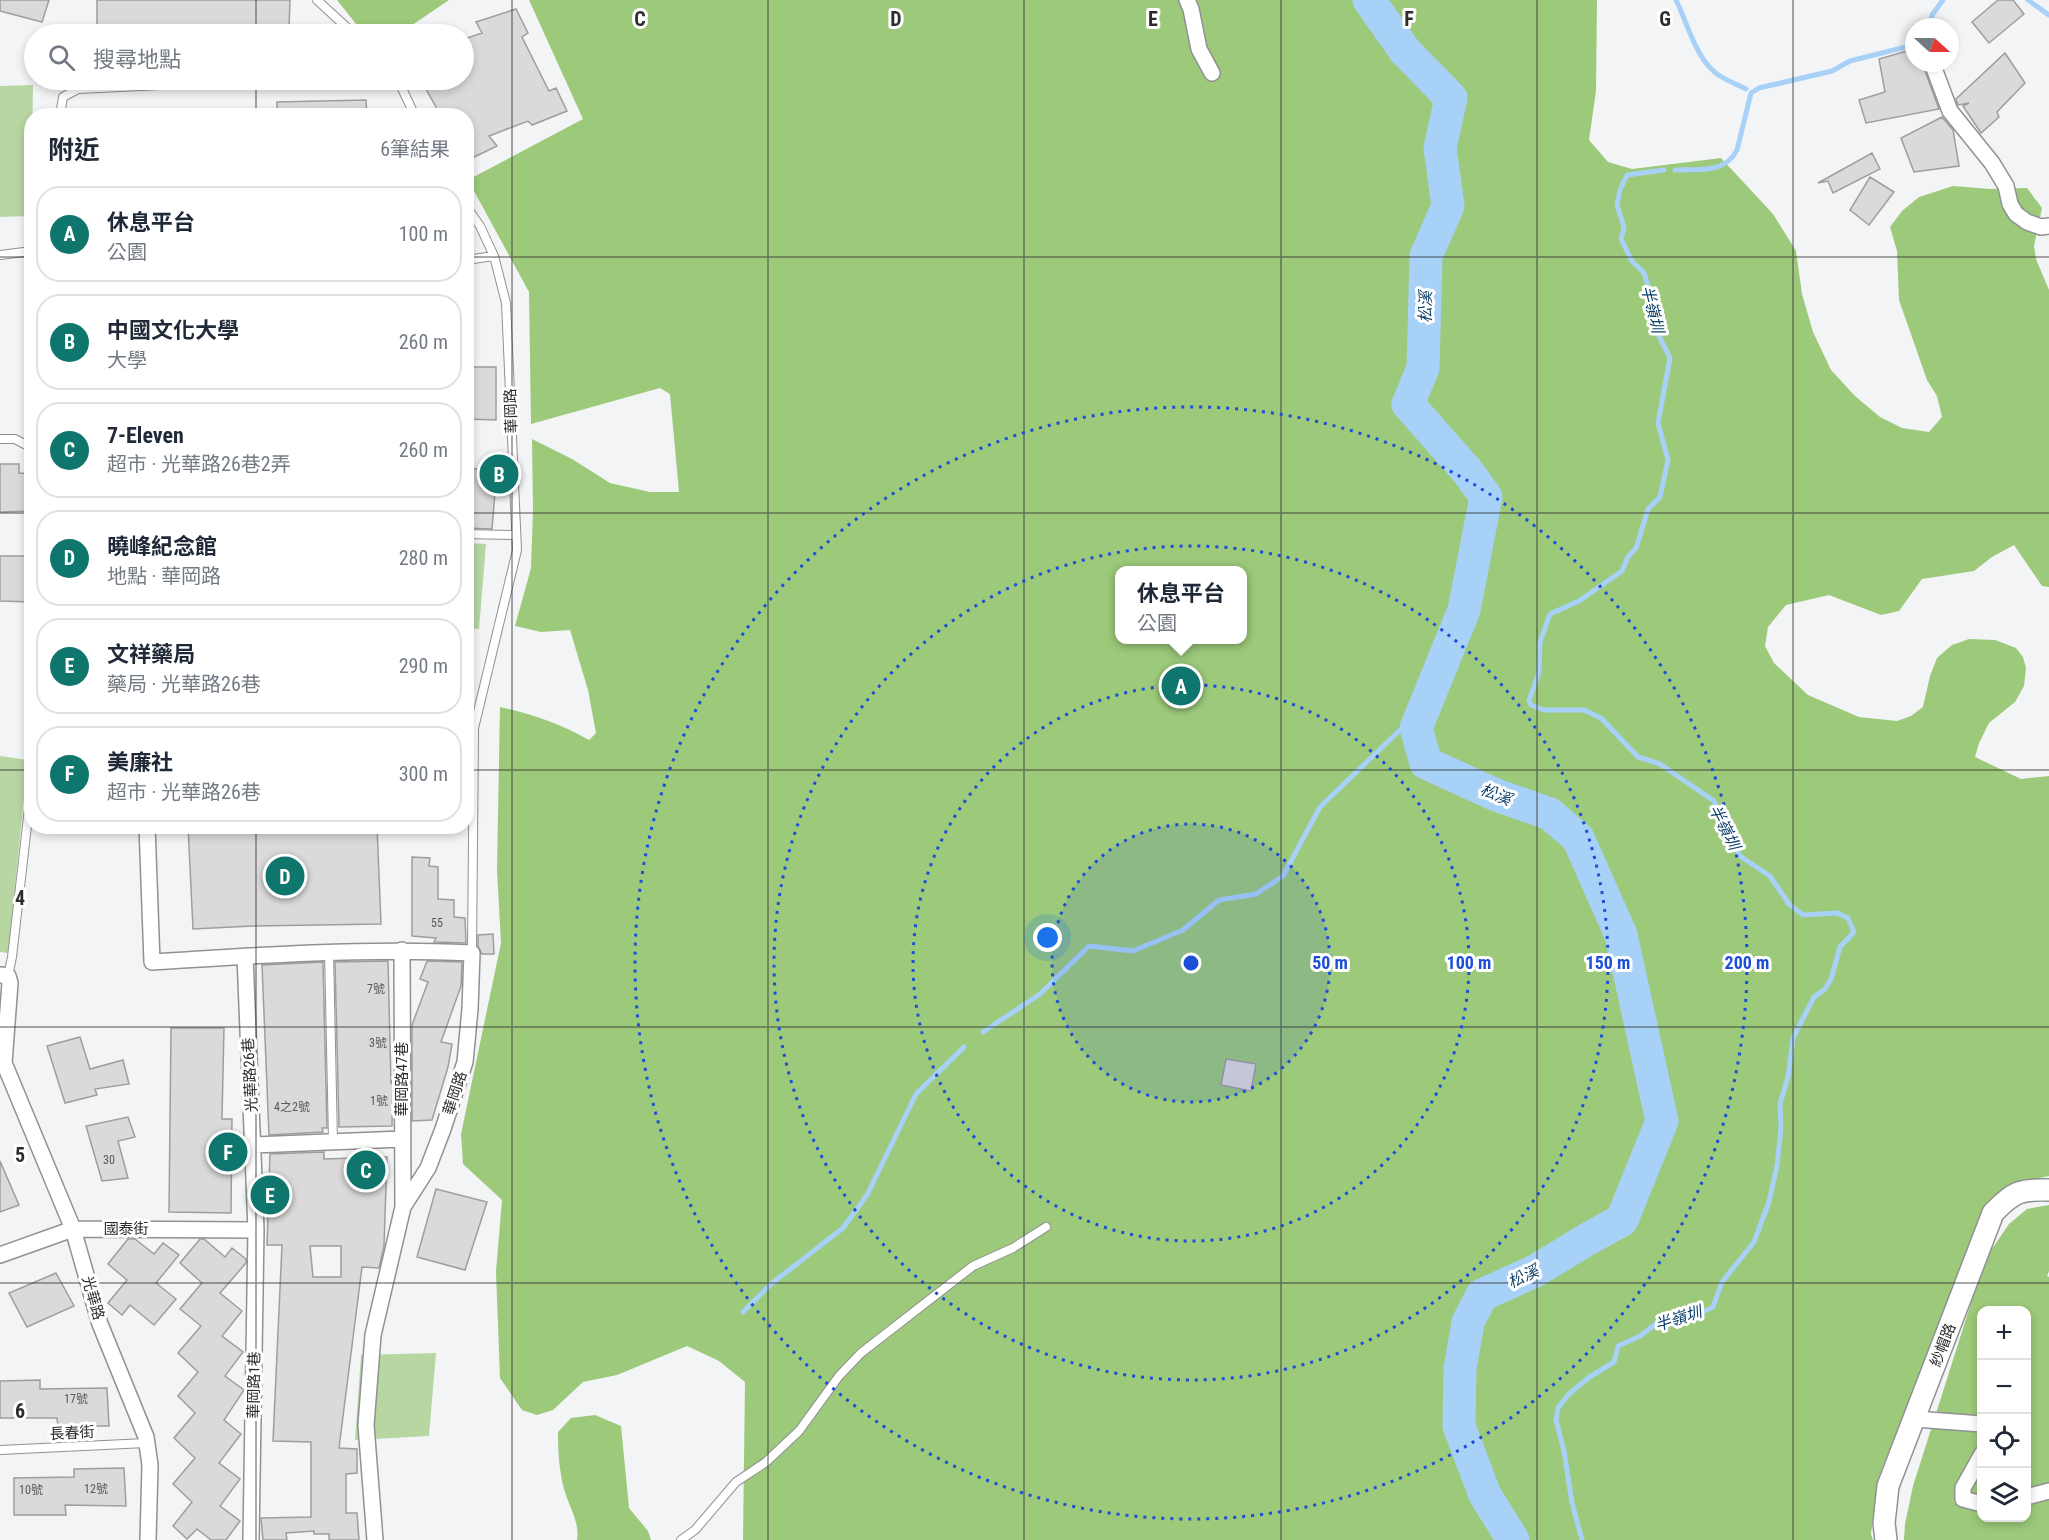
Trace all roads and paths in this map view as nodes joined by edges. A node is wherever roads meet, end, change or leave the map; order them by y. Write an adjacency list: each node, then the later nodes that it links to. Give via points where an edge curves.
1 (317, 0): 3 (lane)
2 (1187, 0): 5 (street, via 1199,49)
3 (343, 24)
4 (1935, 72): 11 (street, via 1950,111 1992,163 2016,214 2027,222)
5 (1212, 73)
6 (76, 90): 8 (lane, via 63,97)
7 (403, 90): 9 (lane)
8 (61, 108)
9 (411, 108)
10 (474, 217): 14 (lane, 華岡路)
11 (2049, 226)
12 (24, 252): 13 (lane)
13 (0, 255)
14 (494, 256): 15 (lane); 19 (lane, 華岡路, via 506,303)
15 (474, 259)
16 (0, 439): 17 (lane)
17 (24, 444)
18 (474, 534): 19 (lane)
19 (516, 535): 20 (lane, 華岡路, via 517,550)
20 (474, 713)
21 (26, 834): 28 (lane, via 12,957)
22 (147, 834): 27 (street, via 152,962)
23 (471, 834): 26 (lane, 華岡路)
24 (402, 950): 25 (street); 26 (street); 30 (street, 華岡路47巷)
25 (329, 951): 27 (street); 31 (lane)
26 (472, 953): 34 (street, 華岡路, via 465,1062 428,1168)
27 (245, 956): 32 (street, 光華路26巷)
28 (4, 975): 29 (street, via 10,983)
29 (2, 1063): 36 (street, 光華路)
30 (402, 1139): 31 (street); 34 (street, 華岡路47巷)
31 (333, 1141): 32 (street)
32 (254, 1145): 37 (street, 光華路26巷)
33 (2049, 1190): 39 (street, 紗帽路, via 2010,1196 1994,1213)
34 (403, 1207): 49 (street, 華岡路, via 373,1335 366,1425)
35 (1046, 1227): 50 (lane, via 973,1266 861,1353 799,1431 766,1462 736,1482 695,1530)
36 (73, 1229): 37 (street, 國泰街); 38 (street, 國泰街); 41 (street, 光華路, via 100,1324)
37 (256, 1230): 48 (street, 華岡路1巷)
38 (0, 1255)
39 (1915, 1419): 40 (street); 51 (street, 紗帽路, via 1888,1486)
40 (1977, 1424)
41 (146, 1443): 42 (lane, 長春街); 47 (street, 光華路, via 150,1465)
42 (0, 1450)
43 (1977, 1463): 46 (street, via 1963,1488 1963,1499)
44 (2049, 1491): 45 (street)
45 (2031, 1496)
46 (1977, 1503)
47 (148, 1540)
48 (251, 1540)
49 (375, 1540)
50 (681, 1540)
51 (1886, 1540)

